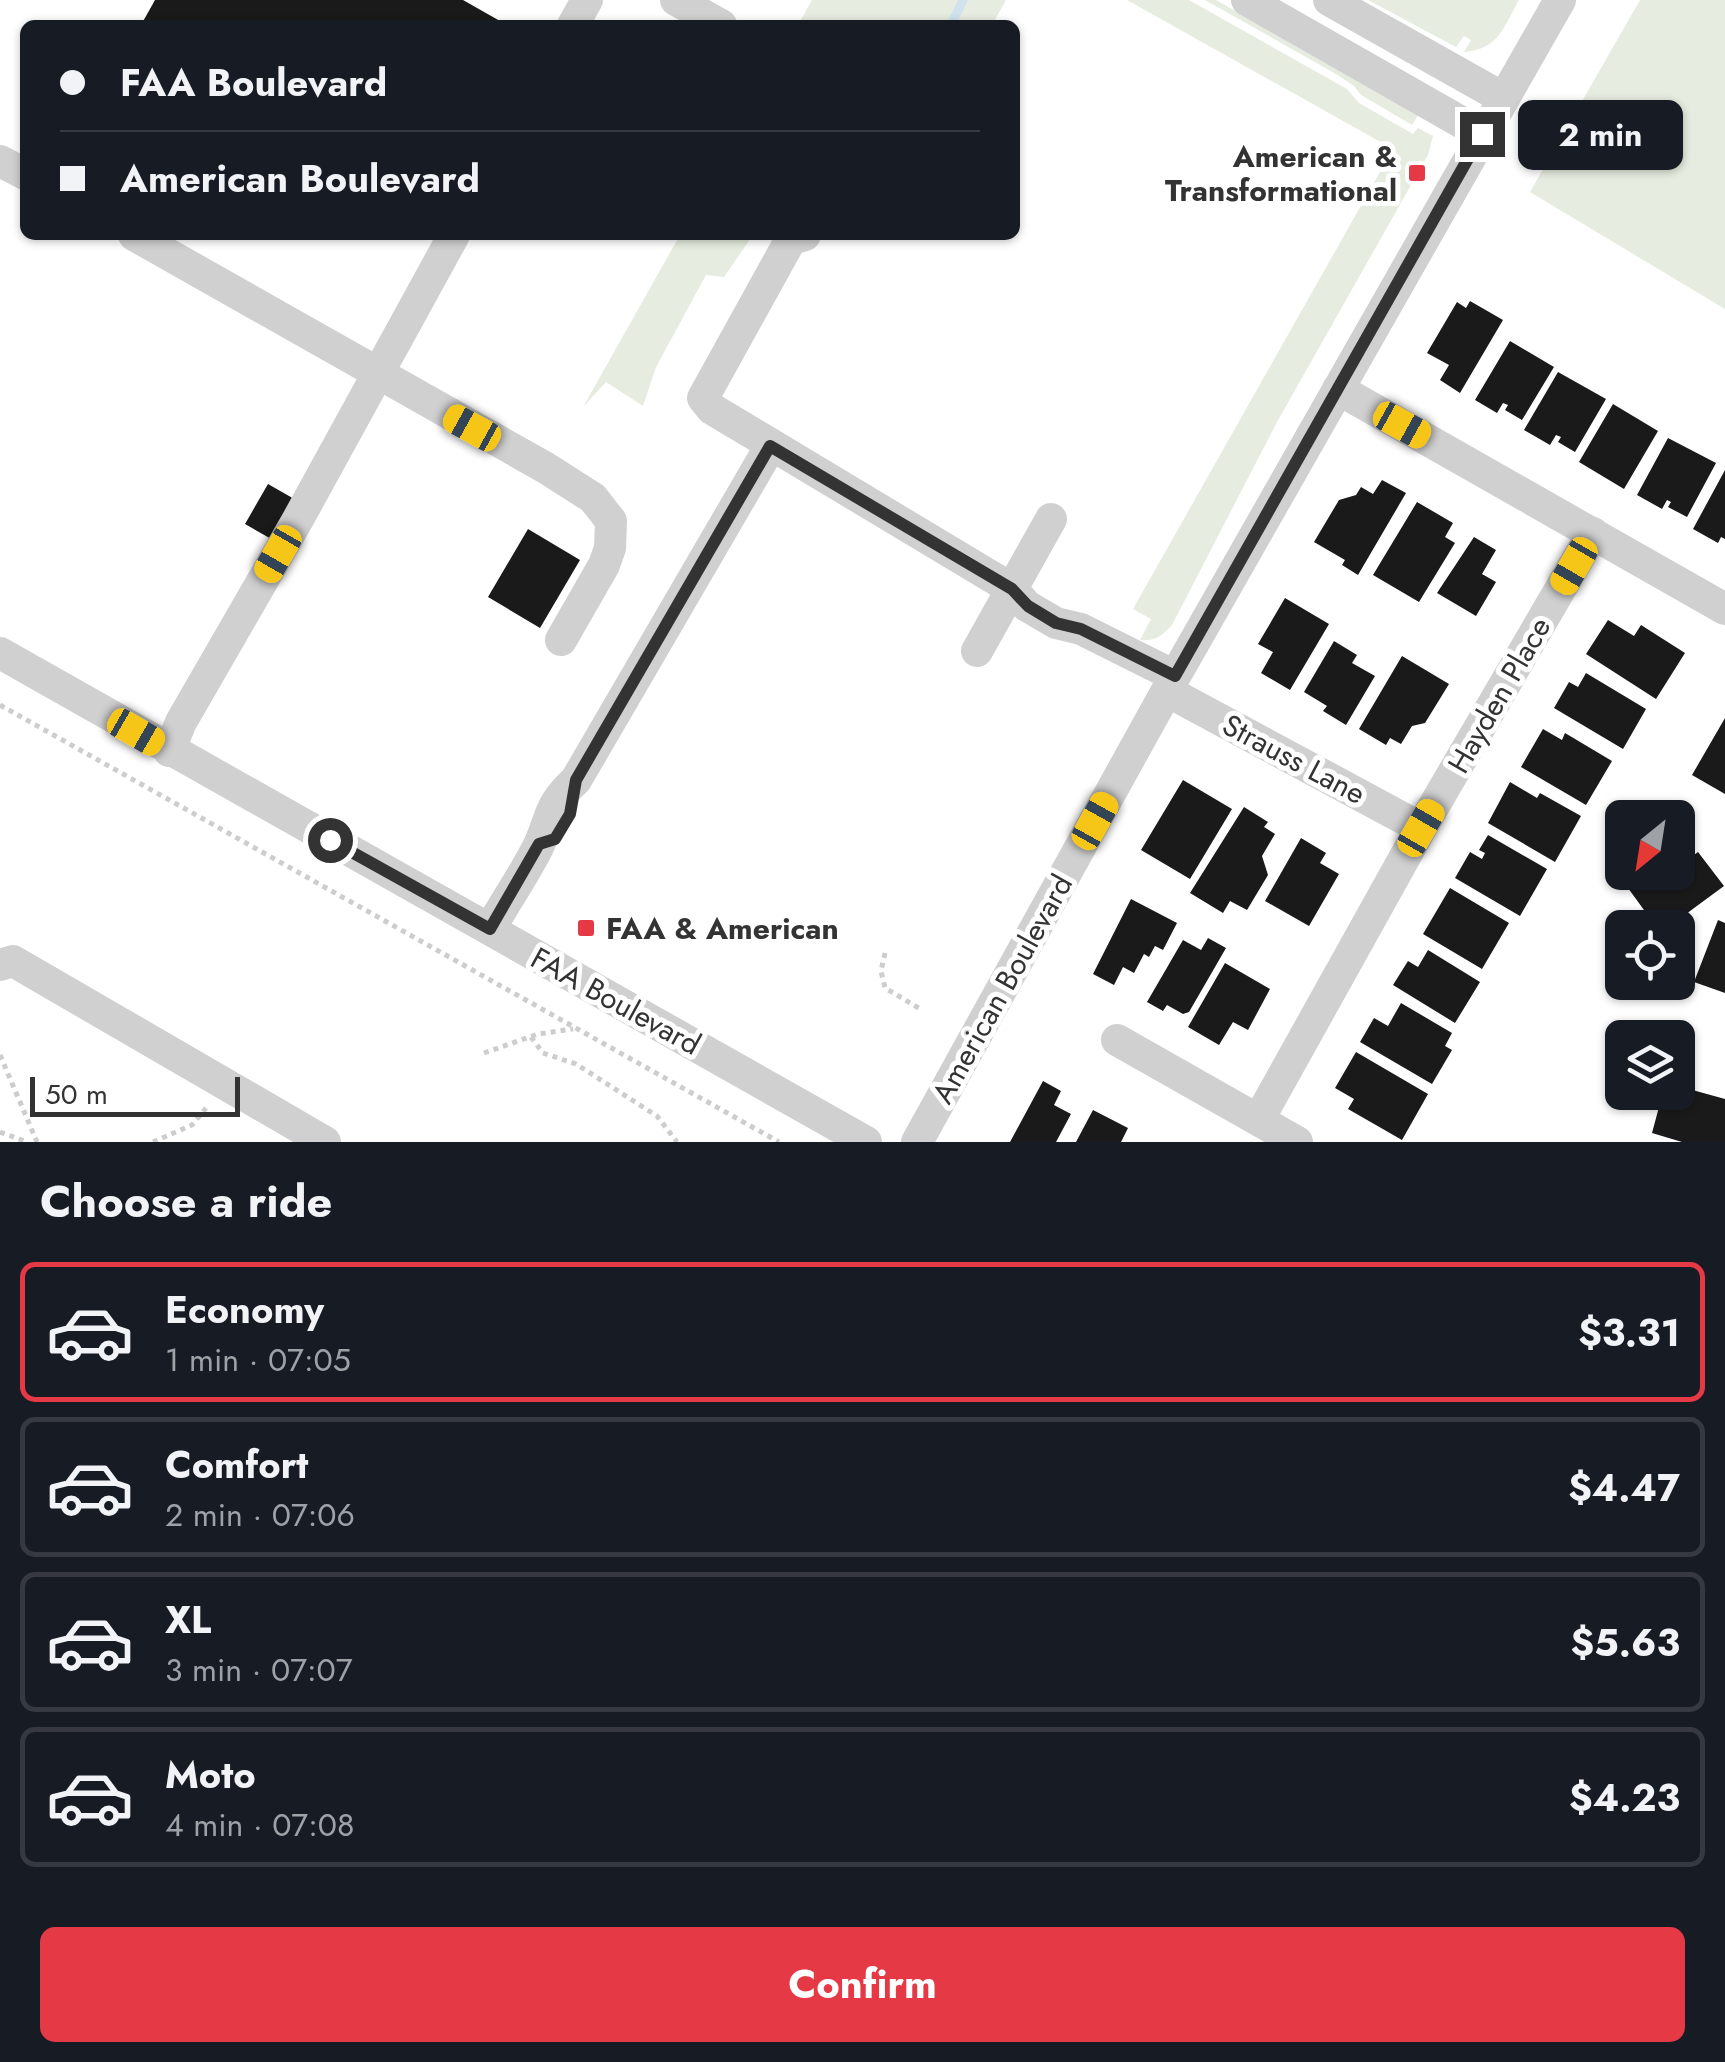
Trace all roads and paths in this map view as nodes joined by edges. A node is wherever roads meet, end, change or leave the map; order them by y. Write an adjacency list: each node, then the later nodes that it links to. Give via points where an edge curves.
1 (676, 0): 5 (street)
2 (1247, 0): 7 (street)
3 (1329, 0): 6 (street)
4 (1560, 0): 6 (street, American Boulevard)
5 (712, 20)
6 (1503, 98): 7 (street, American Boulevard)
7 (1482, 134): 12 (street, American Boulevard)
8 (143, 240): 11 (street)
9 (451, 240): 11 (street)
10 (790, 240): 13 (street, Strauss Lane, via 703,398)
11 (377, 372): 18 (street, via 547,469 605,510 613,531 610,548); 23 (street)
12 (1338, 389): 15 (street); 21 (street, American Boulevard)
13 (770, 446): 16 (street, Strauss Lane); 25 (street, via 576,780 546,820)
14 (1051, 519): 16 (street)
15 (1593, 533): 17 (street); 24 (street, Hayden Place)
16 (1012, 589): 19 (street); 21 (street, Strauss Lane, via 1030,592)
17 (1725, 609)
18 (561, 640)
19 (977, 651)
20 (0, 653): 23 (street, FAA Boulevard)
21 (1171, 684): 24 (street, Strauss Lane); 42 (street, American Boulevard)
22 (0, 705): 29 (path)
23 (169, 751): 25 (street, FAA Boulevard)
24 (1421, 828): 34 (street, Hayden Place)
25 (490, 929): 41 (street, FAA Boulevard)
26 (885, 953): 28 (path, via 886,988)
27 (0, 965): 38 (street, via 13,960)
28 (922, 1010)
29 (576, 1028): 30 (path); 40 (path)
30 (531, 1037): 32 (path); 39 (path, via 543,1053 576,1064 657,1116)
31 (1116, 1040): 34 (street)
32 (484, 1053)
33 (0, 1055): 37 (path)
34 (1259, 1119): 43 (street)
35 (0, 1132): 36 (path)
36 (28, 1142)
37 (37, 1142)
38 (326, 1142)
39 (677, 1142)
40 (779, 1142)
41 (866, 1142)
42 (916, 1142)
43 (1297, 1142)

